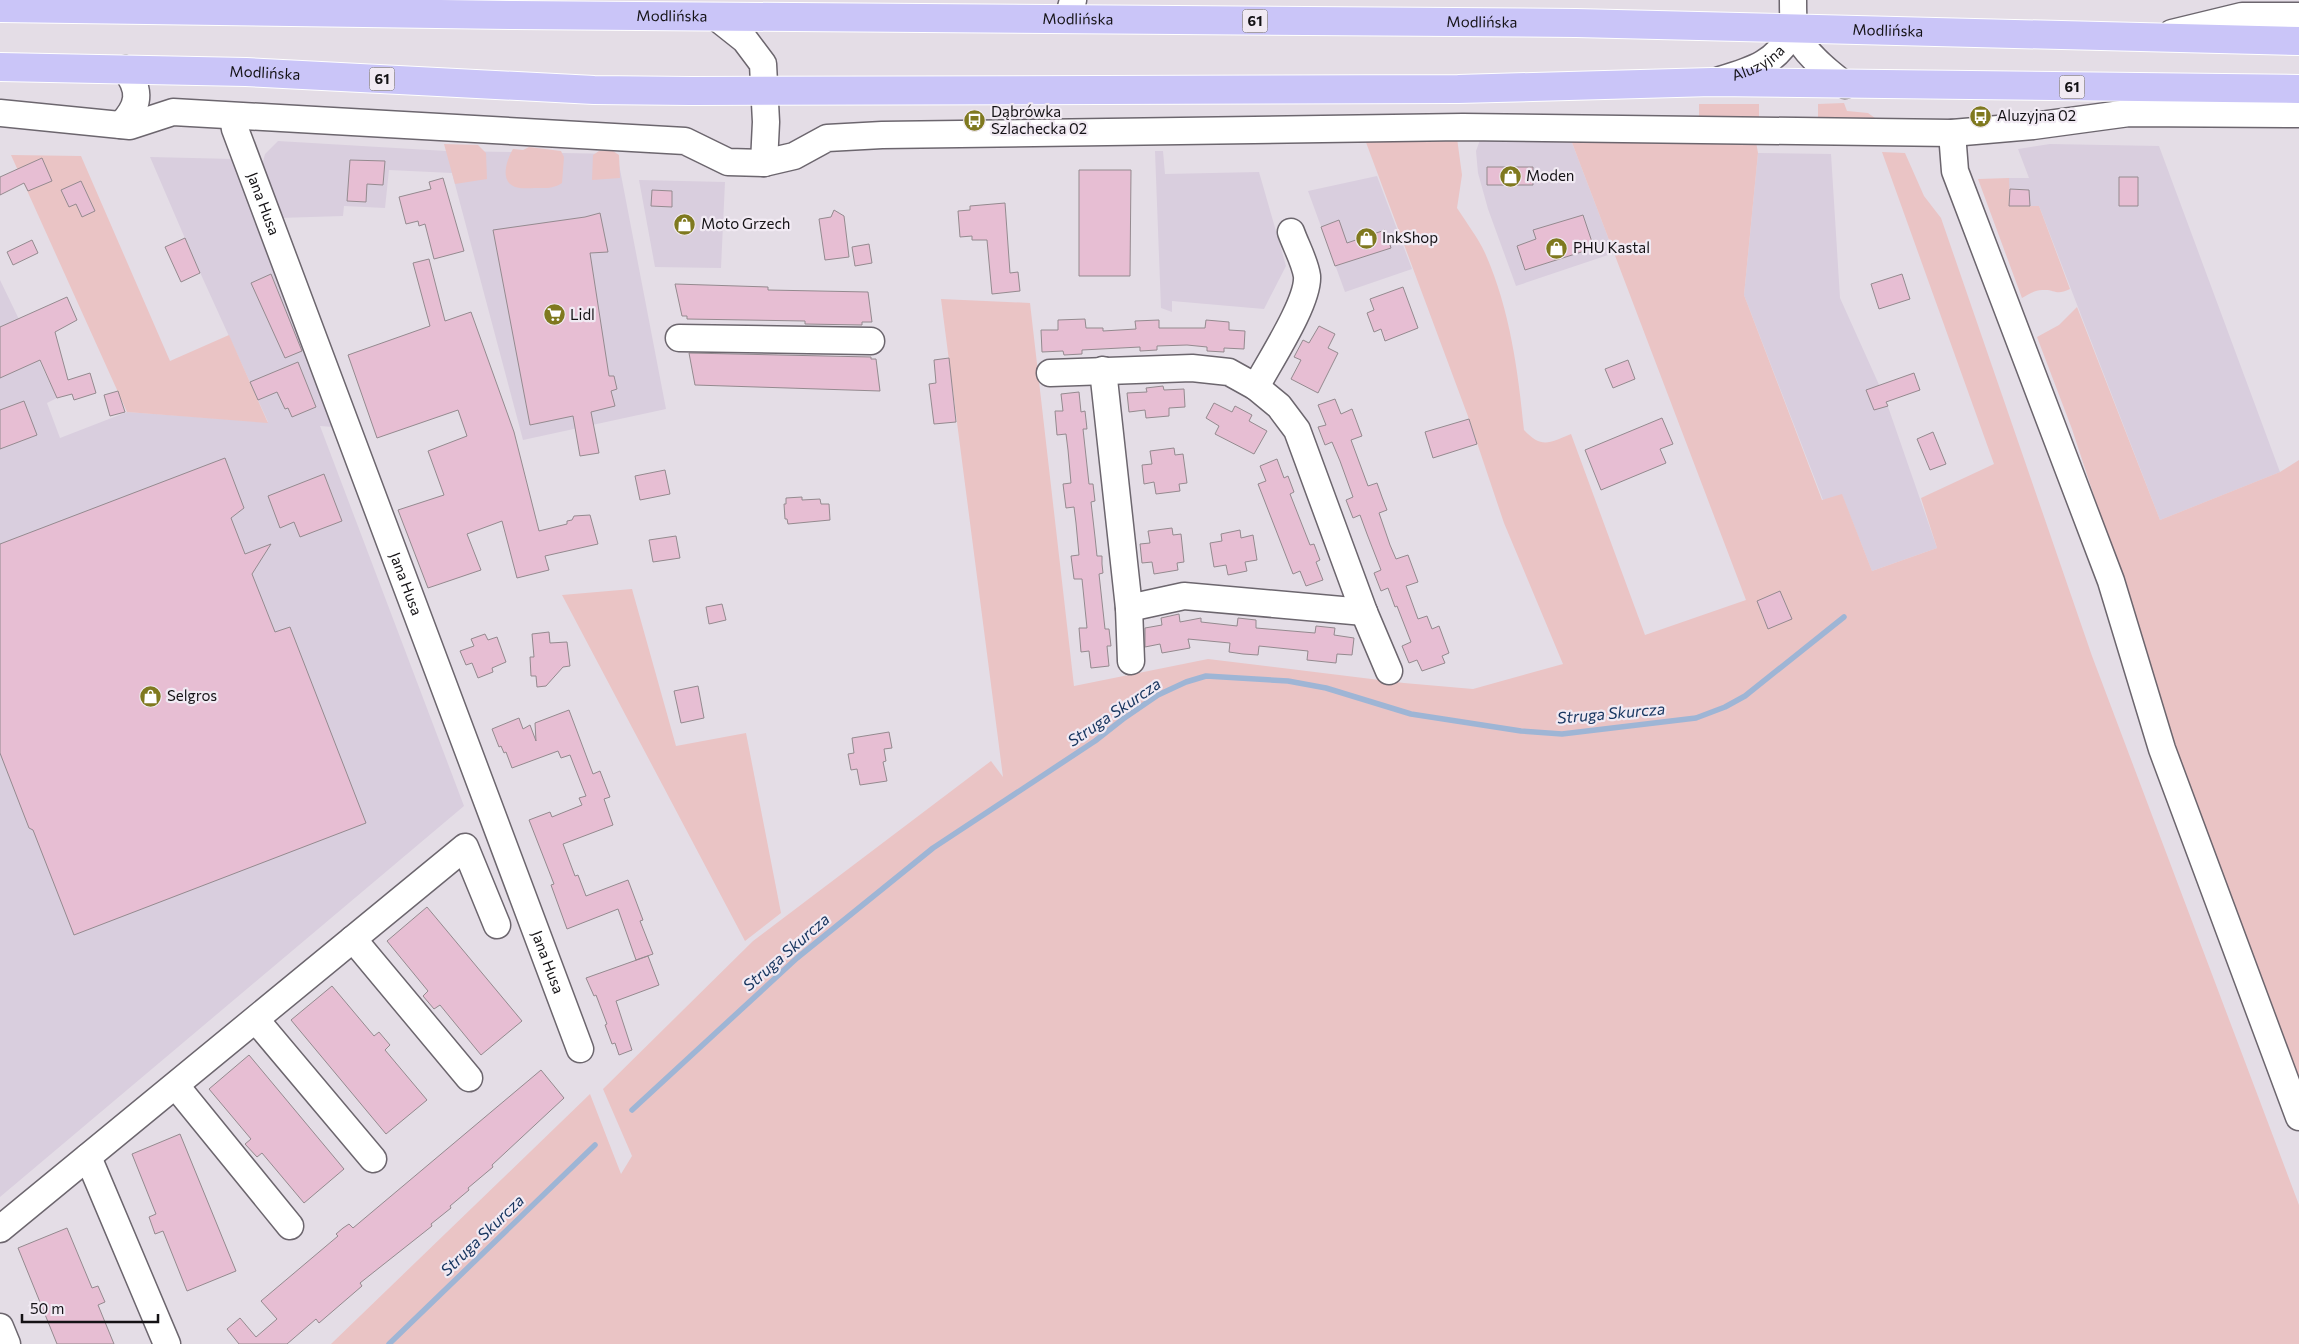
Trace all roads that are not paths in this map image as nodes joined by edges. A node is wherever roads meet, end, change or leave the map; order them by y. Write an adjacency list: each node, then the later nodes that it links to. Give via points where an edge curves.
1 (1793, 0): 7 (street, Aluzyjna)
2 (0, 8): 3 (main road, Modlińska / 61)
3 (511, 8): 6 (main road, Modlińska / 61)
4 (1070, 9): 6 (main road, Modlińska / 61); 7 (main road, Modlińska / 61)
5 (2299, 16): 8 (street, Modlińska, via 2242,16)
6 (716, 17): 15 (street, via 746,40 763,64)
7 (1794, 29): 8 (main road, Modlińska / 61); 12 (street, Aluzyjna, via 1775,57 1747,72); 13 (street, Aluzyjna, via 1818,62)
8 (2154, 37): 9 (main road, Modlińska / 61)
9 (2299, 41)
10 (0, 67): 11 (main road, Modlińska / 61)
11 (130, 75): 15 (main road, Modlińska / 61, via 246,72 594,90); 16 (street); 20 (street, via 137,98 133,113)
12 (1712, 82): 13 (main road, Modlińska / 61); 15 (main road, Modlińska / 61, via 1458,89)
13 (1845, 85): 14 (main road, Modlińska / 61)
14 (2299, 89)
15 (764, 91): 22 (street)
16 (173, 112): 19 (street); 20 (street, via 130,126)
17 (0, 113): 20 (street)
18 (2299, 114): 21 (street, via 2129,113)
19 (233, 117): 22 (street, via 685,141 728,162); 36 (street, Jana Husa, via 235,130)
20 (121, 125)
21 (1952, 133): 22 (street, via 1453,127 891,135 827,138 794,156); 39 (street, via 1956,171 2111,581 2162,749)
22 (764, 163)
23 (1292, 232): 28 (street, via 1307,276 1304,293)
24 (679, 338): 25 (street)
25 (870, 341)
26 (1103, 370): 27 (street); 28 (street, via 1192,368 1229,372); 29 (street)
27 (1050, 373)
28 (1256, 387): 30 (street, via 1279,406 1296,430)
29 (1129, 608): 30 (street, via 1184,596); 31 (street)
30 (1364, 612): 32 (street)
31 (1131, 661)
32 (1389, 671)
33 (497, 925): 34 (street, via 465,847)
34 (353, 939): 35 (street); 37 (street)
35 (256, 1020): 38 (street); 41 (street)
36 (580, 1049)
37 (469, 1078)
38 (176, 1086): 40 (street); 42 (street)
39 (2299, 1117)
40 (88, 1156): 43 (street); 46 (street)
41 (374, 1159)
42 (290, 1226)
43 (0, 1230)
44 (0, 1327): 45 (street)
45 (7, 1344)
46 (167, 1344)

